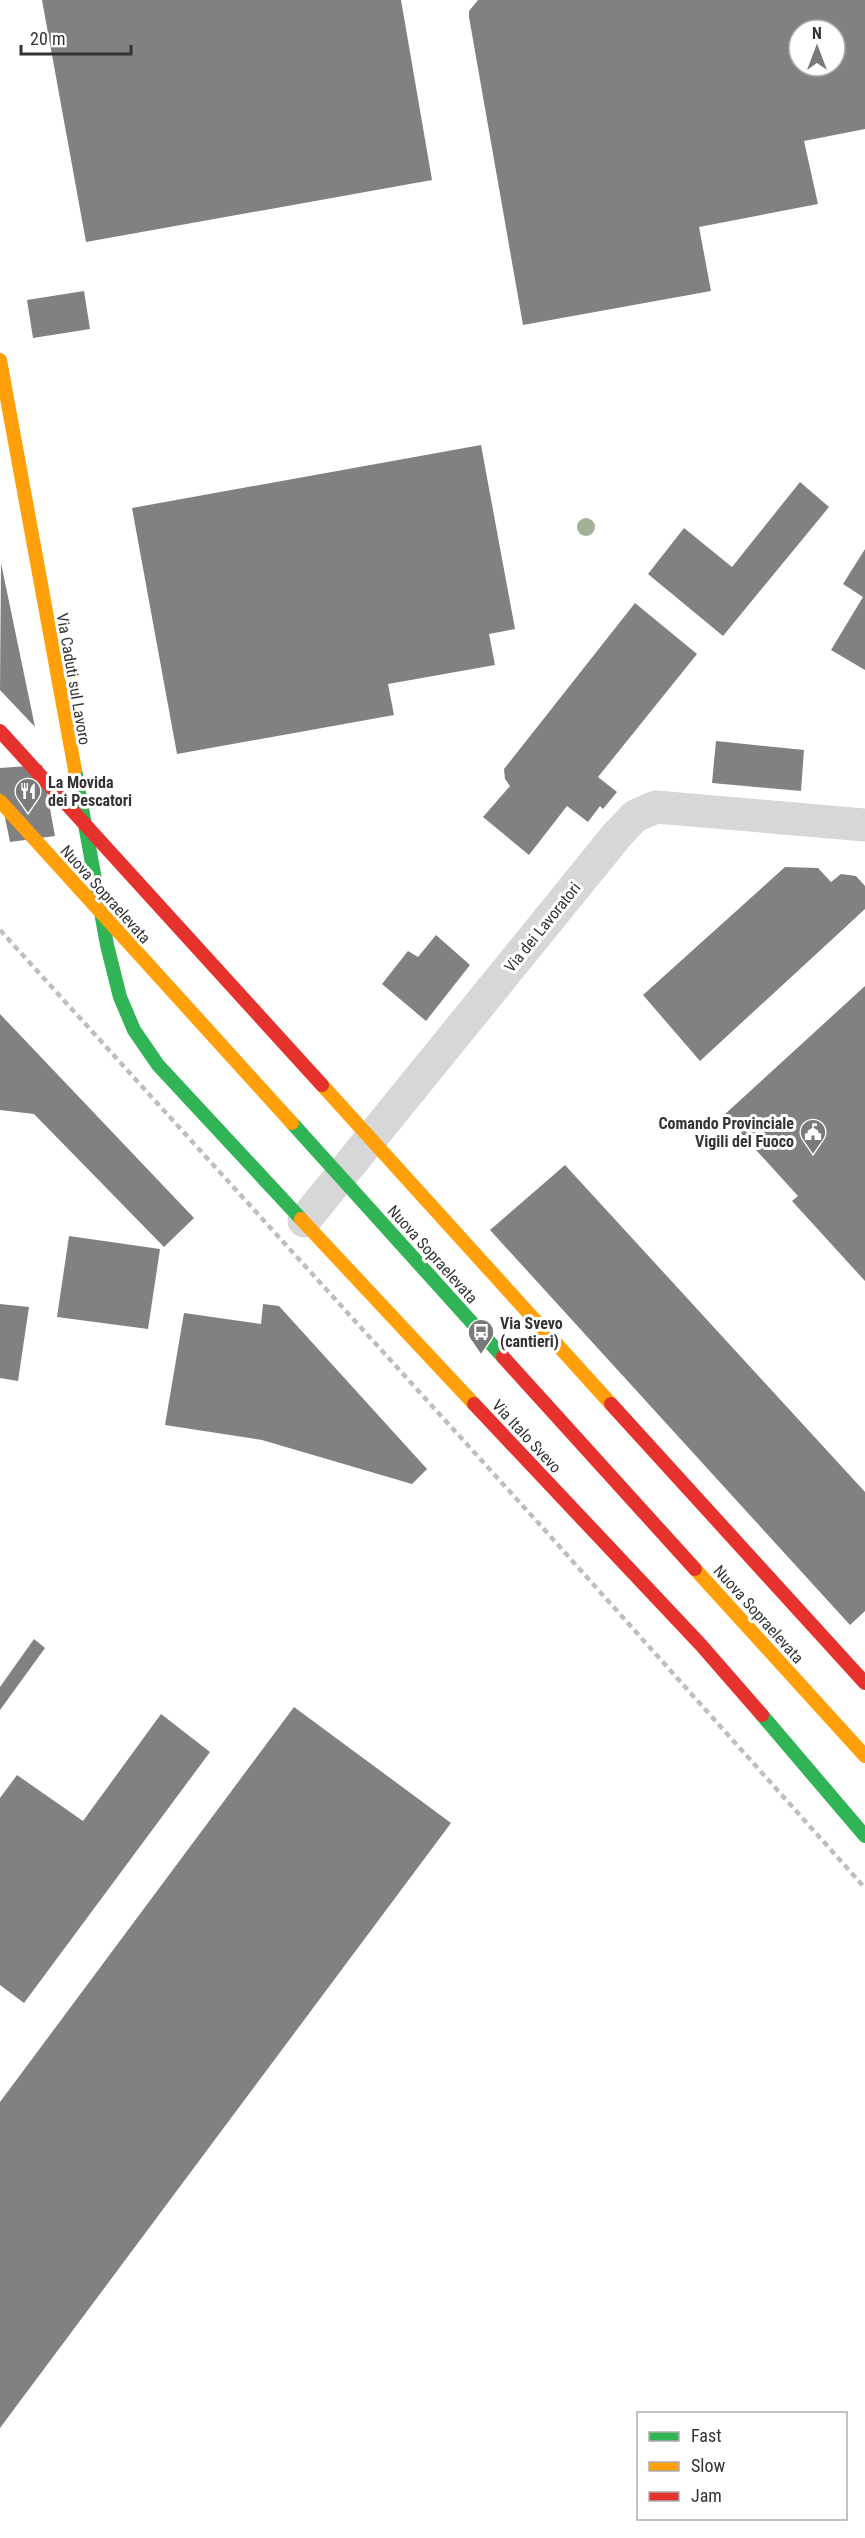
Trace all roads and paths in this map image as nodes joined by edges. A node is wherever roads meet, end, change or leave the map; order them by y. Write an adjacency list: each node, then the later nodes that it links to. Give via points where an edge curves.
1 (0, 360): 5 (main road, Via Caduti sul Lavoro, via 107,945 120,997 134,1030)
2 (0, 731): 7 (main road, Nuova Sopraelevata, bridge)
3 (0, 801): 8 (main road, Nuova Sopraelevata, bridge)
4 (865, 825): 6 (street, Via dei Lavoratori, via 656,807 635,816)
5 (158, 1065): 6 (main road, Via Italo Svevo)
6 (304, 1221): 9 (main road, Via Italo Svevo, via 701,1645)
7 (865, 1683)
8 (865, 1756)
9 (865, 1836)

